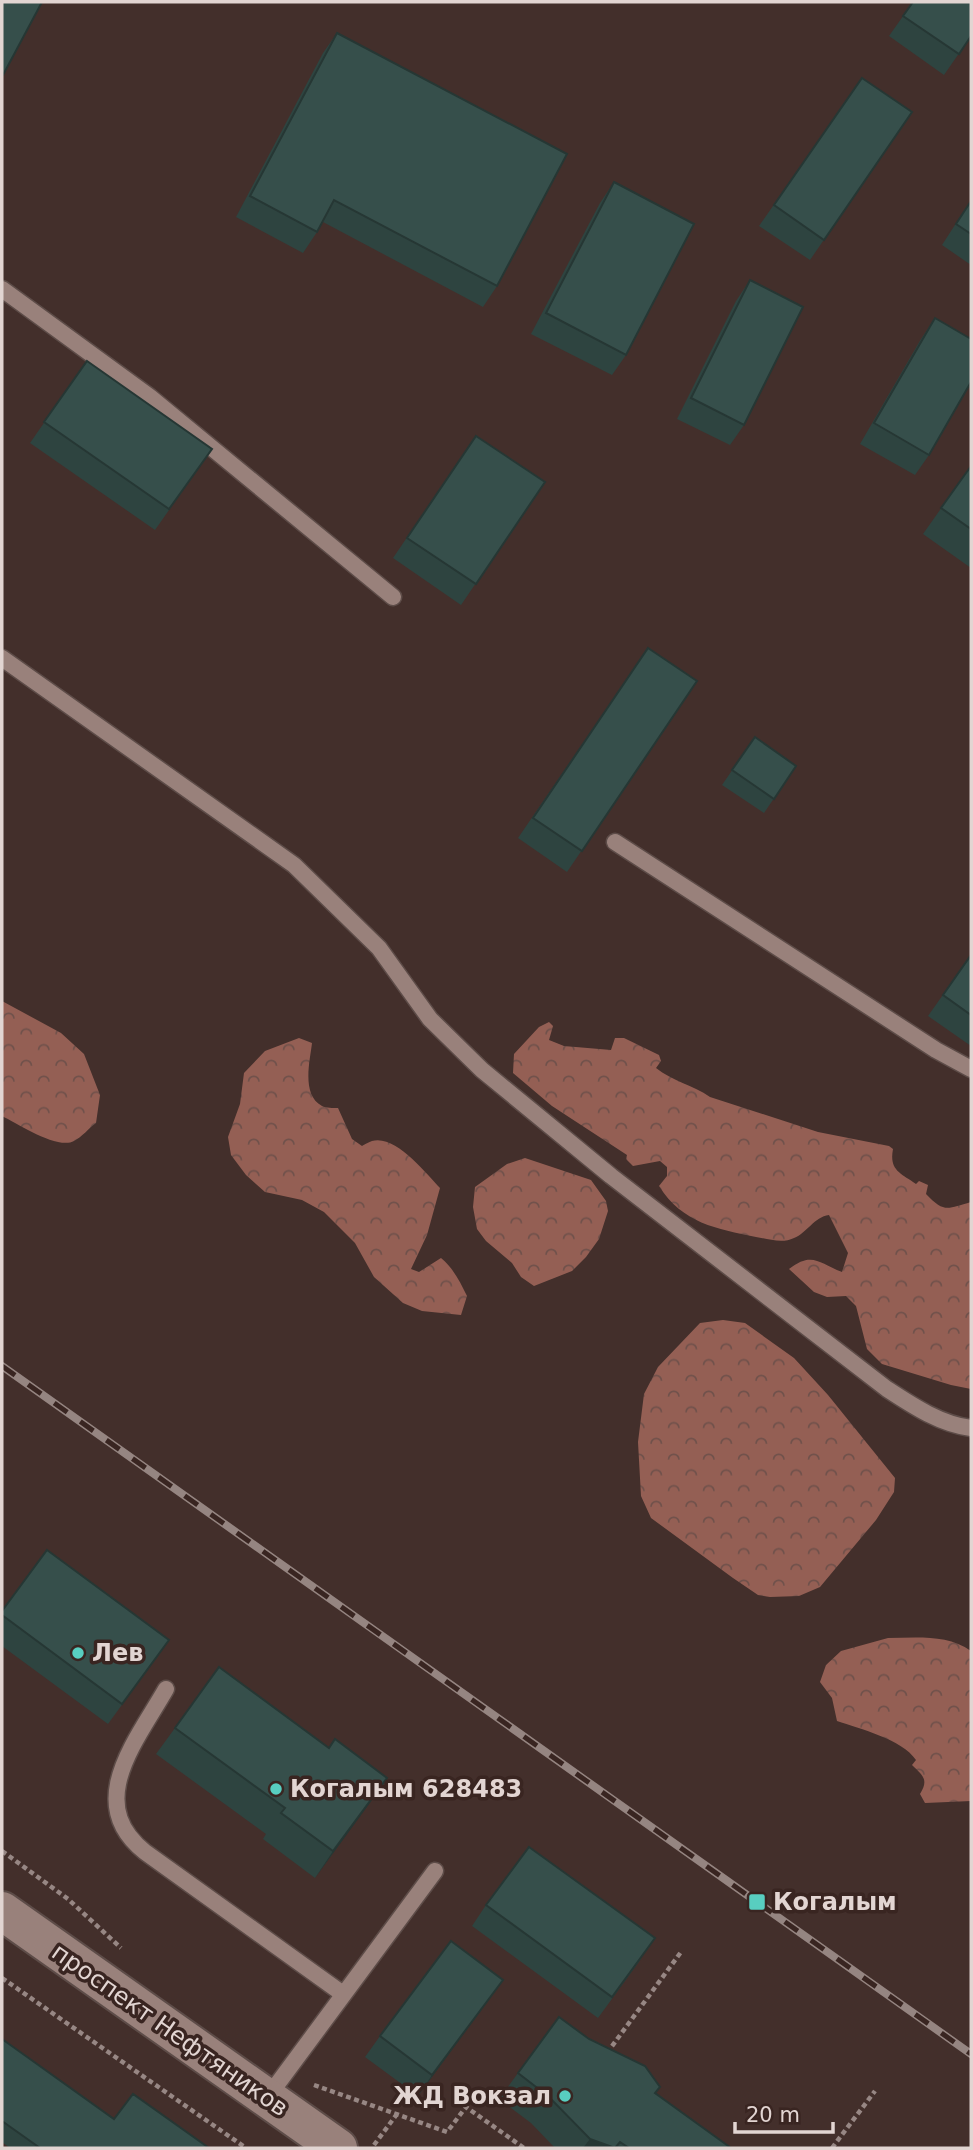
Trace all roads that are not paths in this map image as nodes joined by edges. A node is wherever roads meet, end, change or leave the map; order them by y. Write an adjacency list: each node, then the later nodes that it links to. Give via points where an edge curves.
1 (2, 289): 2 (lane, via 150,397)
2 (393, 597)
3 (2, 658): 6 (lane, via 294,864 379,948 438,1028 611,1176 887,1389 922,1411)
4 (615, 842): 5 (lane)
5 (971, 1069)
6 (971, 1429)
7 (166, 1689): 10 (lane, via 117,1780 116,1805 122,1825 133,1843)
8 (435, 1871): 10 (lane)
9 (2, 1911): 11 (main road, проспект Нефтяников)
10 (343, 1994): 11 (lane)
11 (278, 2084): 12 (main road, проспект Нефтяников)
12 (338, 2148)

